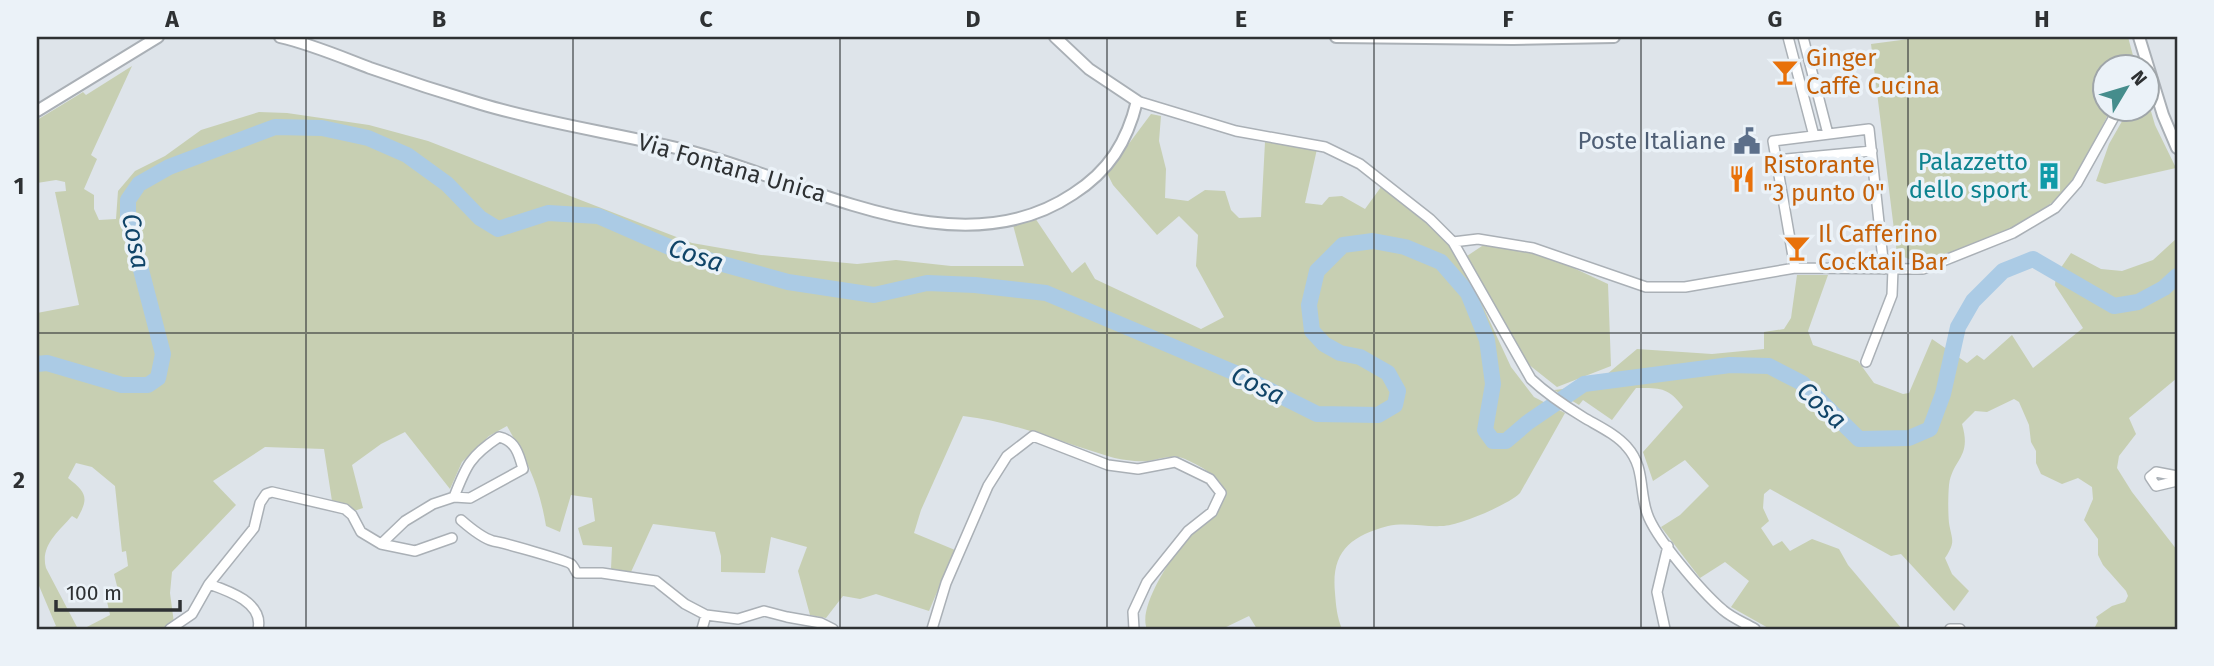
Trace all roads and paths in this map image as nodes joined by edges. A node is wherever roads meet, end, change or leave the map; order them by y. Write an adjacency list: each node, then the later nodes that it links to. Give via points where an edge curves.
1 (158, 37): 10 (main road)
2 (280, 37): 9 (main road, Via Fontana Unica, via 479,103 693,152 867,208 949,226 1031,215 1080,190 1116,152)
3 (1336, 37): 8 (main road)
4 (1614, 37): 8 (main road)
5 (1788, 37): 14 (street)
6 (1802, 37): 13 (street)
7 (1055, 38): 9 (main road, via 1089,69)
8 (1513, 38)
9 (1137, 101): 18 (street, via 1236,131 1325,147 1388,184)
10 (37, 111)
11 (2162, 112): 15 (main road)
12 (2111, 122): 20 (street, via 2077,183 2055,208 2012,233 1935,266)
13 (1829, 134): 14 (street); 16 (street, via 1869,129)
14 (1814, 136): 17 (street, via 1773,141)
15 (2177, 148)
16 (1872, 151): 17 (street); 20 (street)
17 (1776, 160): 19 (street)
18 (1453, 242): 19 (street, via 1478,239 1533,248 1646,287 1685,287); 26 (street, via 1531,379 1619,440 1634,457 1642,475 1647,514)
19 (1795, 268): 20 (street)
20 (1888, 269): 21 (street, via 1892,295)
21 (1866, 362)
22 (454, 497): 22 (street, via 470,498 523,469 507,439 499,437 465,467); 25 (street, via 417,512)
23 (461, 520): 28 (street, via 491,541 564,561 577,573 656,581)
24 (452, 538): 25 (street, via 415,551)
25 (381, 544): 27 (street, via 360,532 345,509 272,492 260,503 254,528)
26 (1668, 546): 39 (street, via 1657,592); 40 (street, via 1703,591)
27 (209, 584): 31 (street, via 192,614); 32 (street, via 254,608)
28 (706, 615): 29 (street); 33 (street)
29 (745, 617): 30 (street, via 764,611); 34 (street)
30 (789, 618): 35 (street); 36 (street)
31 (170, 629)
32 (258, 629)
33 (702, 629)
34 (741, 629)
35 (786, 629)
36 (833, 629)
37 (932, 629): 38 (street, via 988,486 1007,456 1034,436 1108,465 1138,468 1175,462 1210,479 1221,493 1212,512 1188,531 1147,582 1133,612)
38 (1135, 629)
39 (1665, 629)
40 (1755, 629)
41 (1950, 629): 42 (street)
42 (1960, 629)

